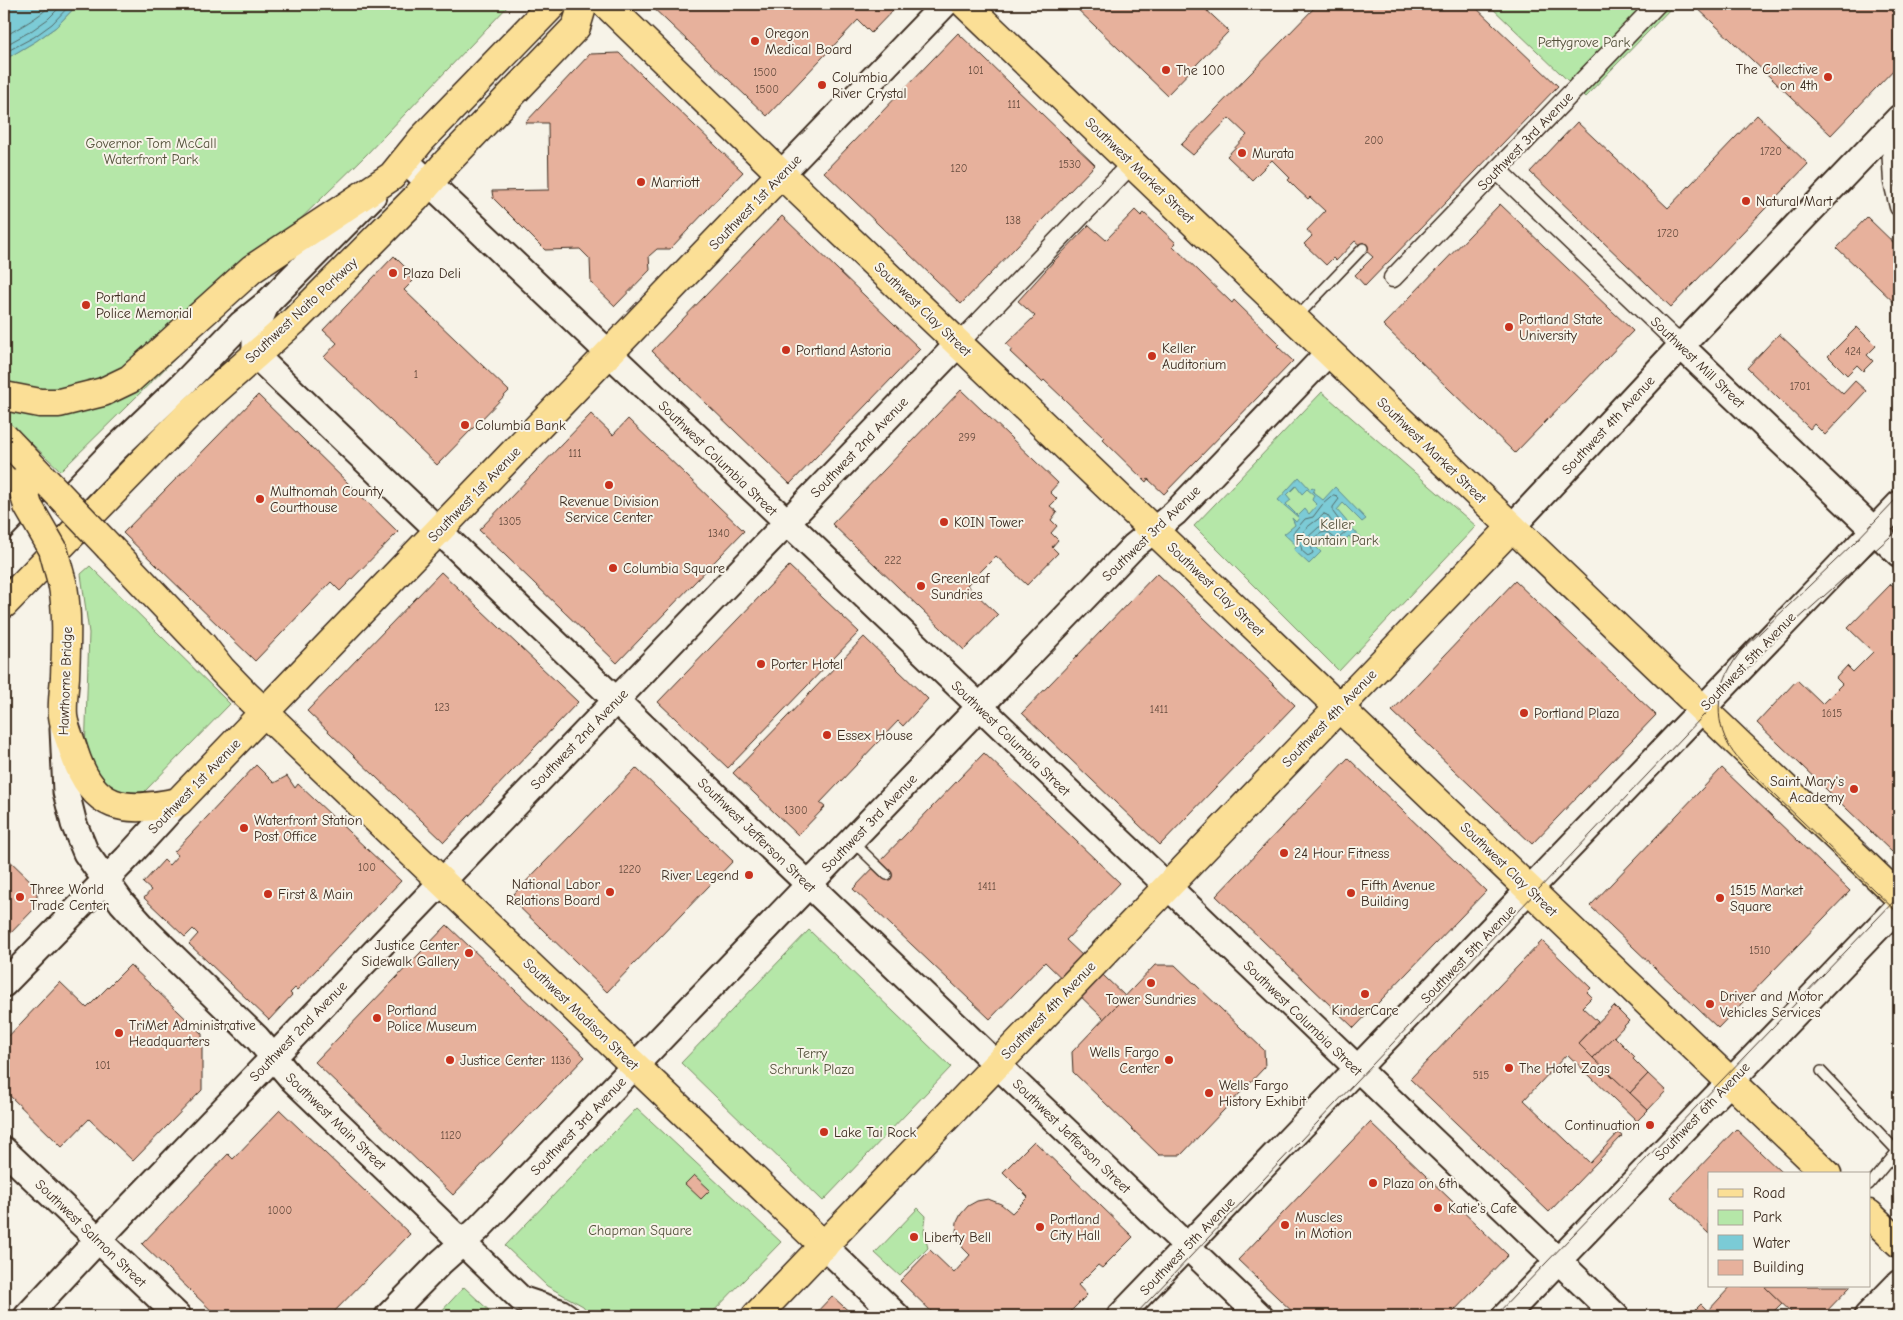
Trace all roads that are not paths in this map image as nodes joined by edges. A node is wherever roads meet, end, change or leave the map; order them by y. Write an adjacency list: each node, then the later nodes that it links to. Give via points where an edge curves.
1 (553, 4): 9 (main road, Southwest Naito Parkway, via 422,139)
2 (583, 4): 12 (main road, Southwest Naito Parkway, via 576,27)
3 (606, 4): 11 (main road, Southwest Clay Street)
4 (945, 4): 11 (main road, Southwest 1st Avenue)
5 (965, 4): 8 (main road, Southwest Market Street)
6 (1657, 4): 10 (street, Southwest 3rd Avenue)
7 (1894, 123): 13 (street, via 1893,182); 19 (main road, Southwest 4th Avenue)
8 (1132, 163): 17 (main road, Southwest Market Street); 18 (street, Southwest 2nd Avenue)
9 (399, 168): 12 (main road, Southwest Columbia Street); 16 (main road, Southwest Naito Parkway); 23 (main road, via 252,269 141,371 117,386 59,403)
10 (1497, 170): 15 (street, Southwest 3rd Avenue); 19 (street, Southwest Mill Street)
11 (781, 174): 18 (main road, Southwest Clay Street); 21 (main road, Southwest 1st Avenue)
12 (430, 182): 21 (main road, Southwest Columbia Street); 22 (main road, Southwest Naito Parkway, via 295,320)
13 (1899, 207)
14 (1363, 248): 17 (lane)
15 (1393, 278)
16 (267, 303): 22 (main road, via 255,331); 34 (main road, Southwest Naito Parkway, via 241,324 114,450)
17 (1295, 319): 20 (main road, Southwest Market Street)
18 (959, 343): 27 (main road, Southwest 2nd Avenue); 29 (main road, Southwest Clay Street)
19 (1681, 346): 28 (main road, Southwest 4th Avenue); 30 (main road, Southwest Mill Street)
20 (1329, 352): 28 (main road, Southwest Market Street); 29 (main road, Southwest 3rd Avenue)
21 (609, 354): 27 (main road, Southwest Columbia Street); 31 (main road, Southwest 1st Avenue)
22 (255, 355): 31 (main road, Southwest Jefferson Street); 35 (main road, Southwest Naito Parkway, via 190,413)
23 (4, 396)
24 (4, 437): 32 (main road, Hawthorne Bridge, bridge)
25 (12, 474): 32 (main road, Hawthorne Bridge, via 45,494); 41 (main road, Hawthorne Bridge, bridge, via 53,549 64,586 67,630)
26 (1899, 504): 30 (main road, Southwest 5th Avenue)
27 (786, 523): 36 (main road, Southwest 2nd Avenue); 38 (main road, Southwest Columbia Street)
28 (1512, 527): 37 (main road, Southwest 4th Avenue); 39 (main road, Southwest Market Street)
29 (1154, 530): 37 (main road, Southwest Clay Street); 38 (main road, Southwest 3rd Avenue, via 1134,546)
30 (1875, 530): 33 (main road, Southwest Mill Street); 39 (main road, Southwest 5th Avenue)
31 (439, 531): 36 (main road, Southwest Jefferson Street); 40 (main road, Southwest 1st Avenue)
32 (105, 551): 40 (main road, Hawthorne Bridge, via 196,654 221,669)
33 (1899, 554)
34 (4, 564)
35 (4, 604)
36 (616, 700): 46 (main road, Southwest 2nd Avenue); 47 (main road, Southwest Jefferson Street)
37 (1339, 707): 48 (main road, Southwest 4th Avenue); 49 (main road, Southwest Clay Street)
38 (979, 708): 43 (main road, Southwest 3rd Avenue); 48 (main road, Southwest Columbia Street)
39 (1703, 709): 49 (main road, Southwest 5th Avenue); 50 (main road, Southwest Market Street)
40 (265, 712): 42 (main road, Southwest 1st Avenue); 46 (main road, Southwest Madison Street)
41 (63, 717): 42 (main road, via 80,772 100,796 133,808); 45 (main road, Hawthorne Bridge, via 64,771 70,810 83,848)
42 (178, 802): 45 (main road, Southwest 1st Avenue)
43 (851, 841): 44 (lane); 47 (main road, Southwest 3rd Avenue)
44 (887, 875)
45 (105, 880): 52 (main road, Southwest 1st Avenue); 53 (main road, Southwest Main Street, via 149,933)
46 (442, 881): 53 (main road, Southwest 2nd Avenue); 55 (main road, Southwest Madison Street)
47 (809, 885): 54 (main road, Southwest Jefferson Street); 55 (main road, Southwest 3rd Avenue)
48 (1167, 887): 54 (main road, Southwest 4th Avenue); 56 (main road, Southwest Columbia Street)
49 (1530, 889): 56 (main road, Southwest 5th Avenue); 58 (main road, Southwest Clay Street)
50 (1899, 897)
51 (1899, 906): 58 (main road, Southwest 6th Avenue)
52 (4, 984)
53 (274, 1057): 63 (main road, Southwest 2nd Avenue); 64 (main road, Southwest Main Street, via 292,1080)
54 (997, 1064): 66 (main road, Southwest 4th Avenue); 67 (main road, Southwest Jefferson Street)
55 (635, 1066): 64 (main road, Southwest 3rd Avenue); 66 (main road, Southwest Madison Street)
56 (1357, 1069): 67 (main road, Southwest 5th Avenue); 68 (main road, Southwest Columbia Street)
57 (1821, 1071): 61 (lane, via 1897,1151)
58 (1730, 1082): 60 (main road, Southwest Clay Street); 68 (main road, Southwest 6th Avenue)
59 (4, 1150): 63 (main road, Southwest Salmon Street)
60 (1825, 1172)
61 (1870, 1184)
62 (1870, 1215): 65 (main road)
63 (98, 1240): 70 (main road, Southwest 2nd Avenue); 71 (main road, Southwest Salmon Street)
64 (462, 1243): 72 (main road, Southwest 3rd Avenue); 73 (main road, Southwest Main Street, via 521,1299)
65 (1899, 1243)
66 (824, 1246): 74 (main road, Southwest 4th Avenue); 75 (main road, Southwest Madison Street)
67 (1187, 1246): 76 (main road, Southwest 5th Avenue); 77 (main road, Southwest Jefferson Street)
68 (1558, 1261): 78 (main road, Southwest 6th Avenue); 79 (main road, Southwest Columbia Street)
69 (1899, 1283): 80 (main road)
70 (27, 1316)
71 (178, 1316)
72 (388, 1316)
73 (566, 1316)
74 (756, 1316)
75 (897, 1316)
76 (1120, 1316)
77 (1260, 1316)
78 (1505, 1316)
79 (1616, 1316)
80 (1867, 1316)

